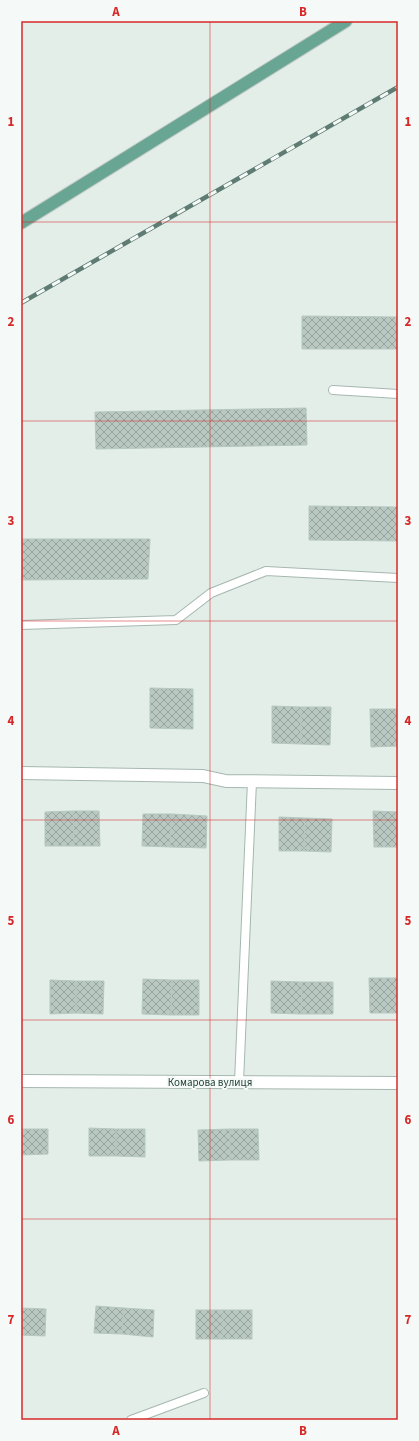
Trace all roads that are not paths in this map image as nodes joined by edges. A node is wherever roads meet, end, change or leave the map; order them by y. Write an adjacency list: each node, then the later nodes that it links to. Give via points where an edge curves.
1 (346, 21): 2 (main road)
2 (21, 223)
3 (333, 390): 4 (lane)
4 (398, 394)
5 (398, 578): 6 (lane, via 266,571 211,593 176,620)
6 (21, 625)
7 (21, 773): 8 (street, via 203,776 226,781)
8 (252, 781): 9 (street); 11 (lane)
9 (398, 783)
10 (21, 1081): 11 (street, Комарова вулиця)
11 (239, 1082): 12 (street, Комарова вулиця)
12 (398, 1083)
13 (204, 1393): 14 (lane)
14 (131, 1420)

